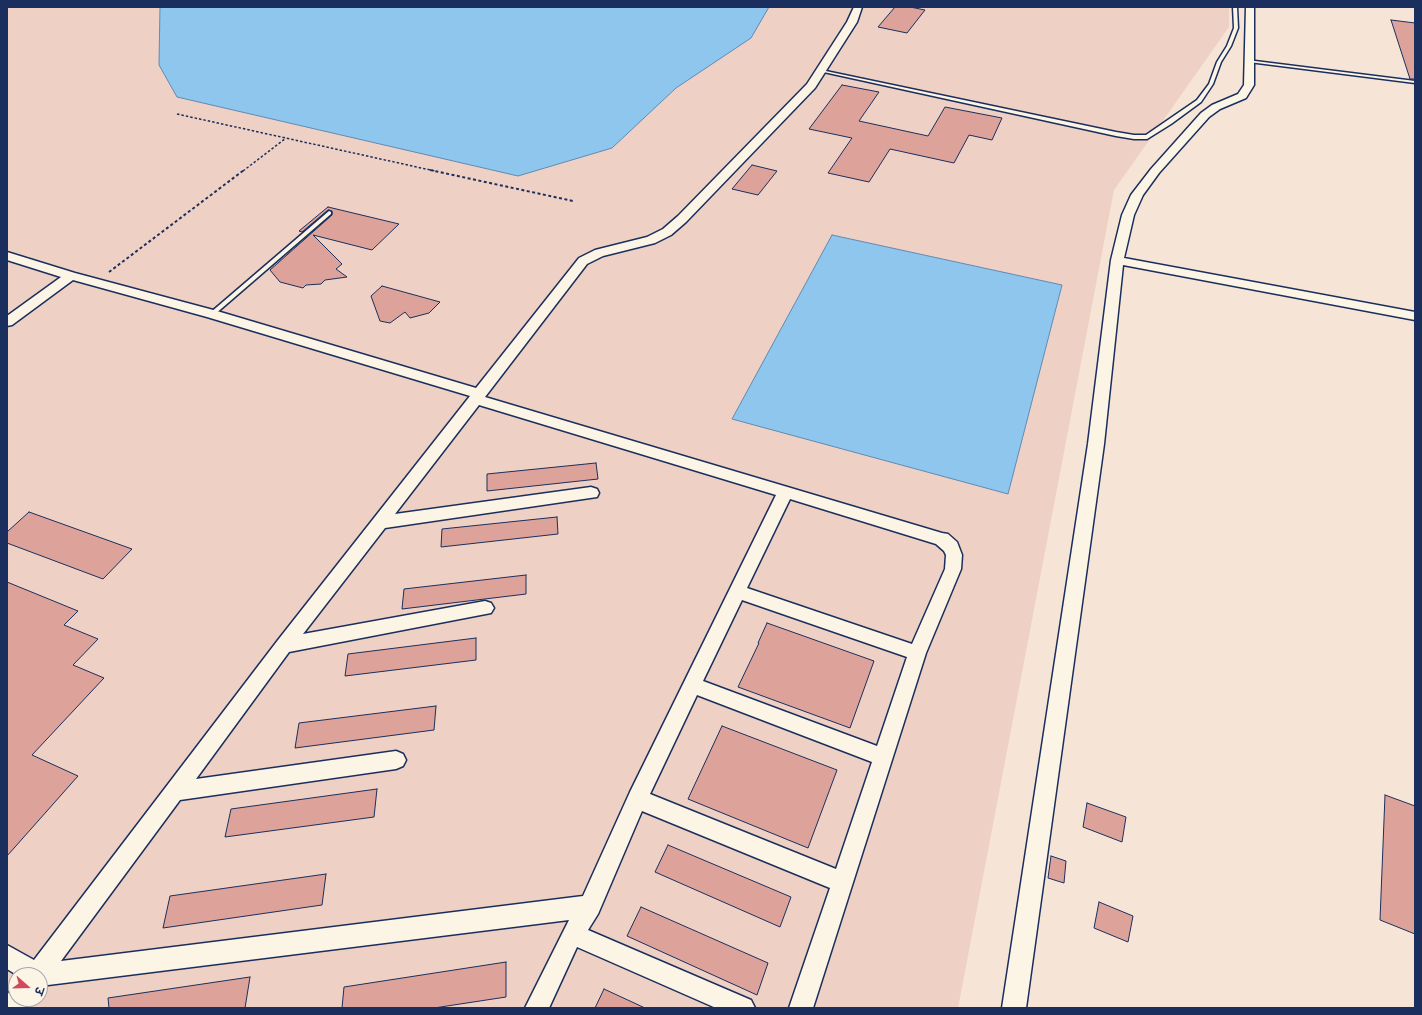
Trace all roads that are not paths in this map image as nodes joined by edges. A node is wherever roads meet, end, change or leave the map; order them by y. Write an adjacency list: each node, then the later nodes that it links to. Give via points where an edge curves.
1 (858, 7): 5 (street, via 852,22)
2 (1235, 7): 5 (lane, via 1236,28 1211,84 1199,101 1147,137 1116,134)
3 (1250, 7): 4 (street)
4 (1249, 61): 6 (lane); 9 (street, via 1249,85 1242,96 1216,107 1205,115 1137,194 1128,215)
5 (821, 71): 14 (street, via 811,86 667,232 651,240 599,253 583,261)
6 (1415, 82)
7 (329, 213): 11 (lane)
8 (7, 256): 10 (street)
9 (1117, 260): 12 (street); 37 (street, via 1096,444)
10 (71, 276): 11 (street); 13 (street)
11 (212, 314): 14 (street)
12 (1415, 316)
13 (7, 322)
14 (478, 396): 15 (street); 17 (street)
15 (785, 492): 18 (street); 21 (street, via 942,539 951,546 954,555 953,569)
16 (591, 493): 17 (street)
17 (380, 522): 20 (street)
18 (736, 591): 21 (street); 22 (street)
19 (485, 608): 20 (street)
20 (284, 646): 25 (street)
21 (917, 653): 23 (street)
22 (692, 685): 23 (street); 26 (street)
23 (883, 757): 27 (street)
24 (396, 760): 25 (street)
25 (175, 791): 32 (street)
26 (637, 799): 27 (street); 28 (street)
27 (842, 882): 36 (street)
28 (590, 906): 29 (street); 33 (street)
29 (572, 934): 34 (street); 35 (street)
30 (7, 956): 31 (street)
31 (25, 967)
32 (44, 967)
33 (48, 974)
34 (537, 1008)
35 (743, 1008)
36 (801, 1008)
37 (1014, 1008)

